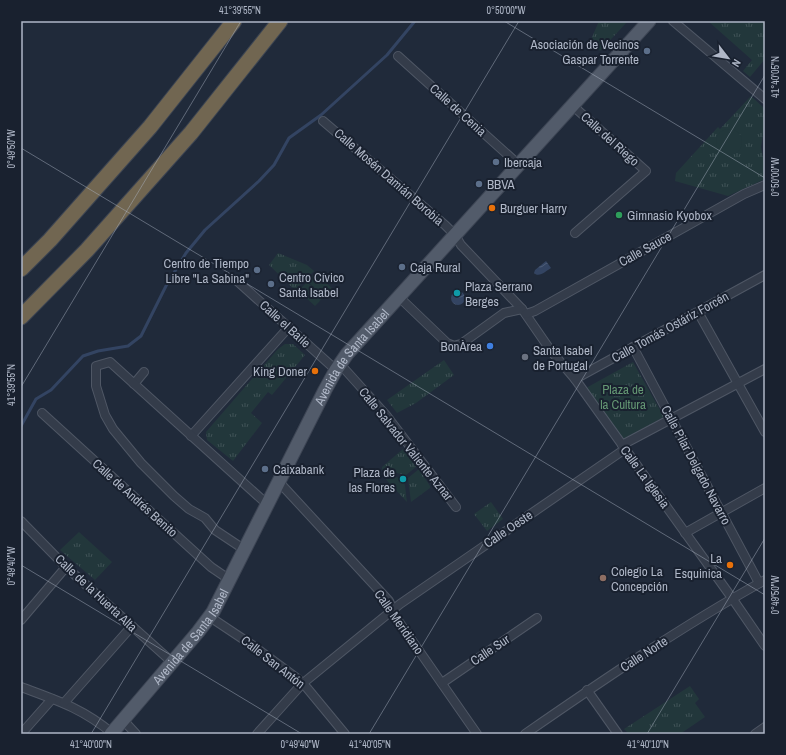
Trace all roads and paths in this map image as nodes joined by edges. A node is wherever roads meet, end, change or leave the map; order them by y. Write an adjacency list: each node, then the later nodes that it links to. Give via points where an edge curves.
1 (234, 21): 13 (highway, via 90,196)
2 (280, 21): 21 (highway, via 191,133 87,250)
3 (649, 21): 7 (main road, Avenida de Santa Isabel)
4 (673, 21): 6 (street)
5 (398, 56): 9 (street, Calle de Cenia)
6 (765, 100)
7 (573, 106): 9 (main road, Avenida de Santa Isabel); 11 (street, Calle del Riego, via 646,171)
8 (323, 121): 12 (street, Calle Mosén Damián Borobia)
9 (519, 165): 12 (main road, Avenida de Santa Isabel)
10 (765, 185): 18 (street, Calle Sauce, via 744,194 535,311)
11 (575, 233)
12 (455, 235): 16 (street, via 461,245); 17 (main road, Avenida de Santa Isabel)
13 (21, 269)
14 (765, 275): 19 (street, Calle Tomás Ostáriz Forcén)
15 (235, 279): 22 (street, Calle el Baile)
16 (511, 296): 18 (street); 20 (street)
17 (399, 297): 20 (street, via 452,346 461,344); 24 (main road, Avenida de Santa Isabel, via 351,349)
18 (524, 311): 20 (street); 27 (street, Calle La Iglesia, via 551,351)
19 (698, 312): 23 (street, Calle Tomás Ostáriz Forcén); 29 (street)
20 (504, 313)
21 (21, 317)
22 (288, 327): 24 (street, Calle el Baile); 33 (street)
23 (633, 347): 27 (street, Calle Tomás Ostáriz Forcén); 31 (street, Calle Pilar Delgado Navarro)
24 (338, 367): 35 (main road, Avenida de Santa Isabel); 38 (street, Calle Salvador Valiente Aznar, via 386,415)
25 (765, 369): 29 (street, Calle Oeste)
26 (144, 372): 28 (street)
27 (575, 379): 34 (street, Calle La Iglesia)
28 (134, 384): 33 (street); 42 (street, via 110,362 96,366 96,386 105,415 113,429 174,496 205,518 215,530)
29 (738, 384): 31 (street, Calle Oeste); 32 (street)
30 (42, 413): 44 (street, Calle de Andrés Benito, via 211,567)
31 (671, 418): 34 (street, Calle Oeste); 39 (street, Calle Pilar Delgado Navarro)
32 (765, 432)
33 (191, 436): 37 (street)
34 (624, 447): 41 (street, Calle La Iglesia); 47 (street, Calle Oeste)
35 (279, 482): 37 (main road, Avenida de Santa Isabel); 47 (street, Calle Meridiano, via 389,601)
36 (765, 488): 39 (street)
37 (268, 505): 42 (main road, Avenida de Santa Isabel)
38 (456, 507)
39 (721, 512): 41 (street); 45 (street, Calle Pilar Delgado Navarro)
40 (21, 521): 43 (street, Calle de la Huerta Alta)
41 (685, 533): 46 (street, Calle La Iglesia)
42 (246, 550): 44 (main road, Avenida de Santa Isabel)
43 (66, 567): 50 (street); 51 (street, Calle de la Huerta Alta)
44 (230, 580): 48 (main road, Avenida de Santa Isabel)
45 (762, 581): 46 (street, Calle Norte)
46 (732, 598): 52 (street, Calle La Iglesia); 57 (street, Calle Norte)
47 (392, 610): 54 (street, Calle Meridiano); 55 (street, Calle Oeste)
48 (210, 617): 53 (main road, Avenida de Santa Isabel); 55 (street, Calle San Antón, via 252,645)
49 (537, 618): 54 (street, Calle Sur)
50 (21, 620)
51 (132, 626): 53 (street, Calle de la Huerta Alta); 59 (street)
52 (765, 646)
53 (172, 662): 60 (main road, Avenida de Santa Isabel)
54 (442, 683): 67 (street, Calle Meridiano)
55 (302, 684): 65 (street, Calle Oeste); 66 (street, Calle San Antón)
56 (21, 687): 58 (street)
57 (587, 690): 68 (street, Calle Norte); 69 (street)
58 (52, 699): 59 (street); 62 (street)
59 (64, 703): 63 (street, via 91,717)
60 (123, 720): 63 (main road, Avenida de Santa Isabel); 64 (street)
61 (765, 727): 70 (street)
62 (21, 734)
63 (111, 734)
64 (136, 734)
65 (257, 734)
66 (345, 734)
67 (477, 734)
68 (525, 734)
69 (618, 734)
70 (755, 734)

